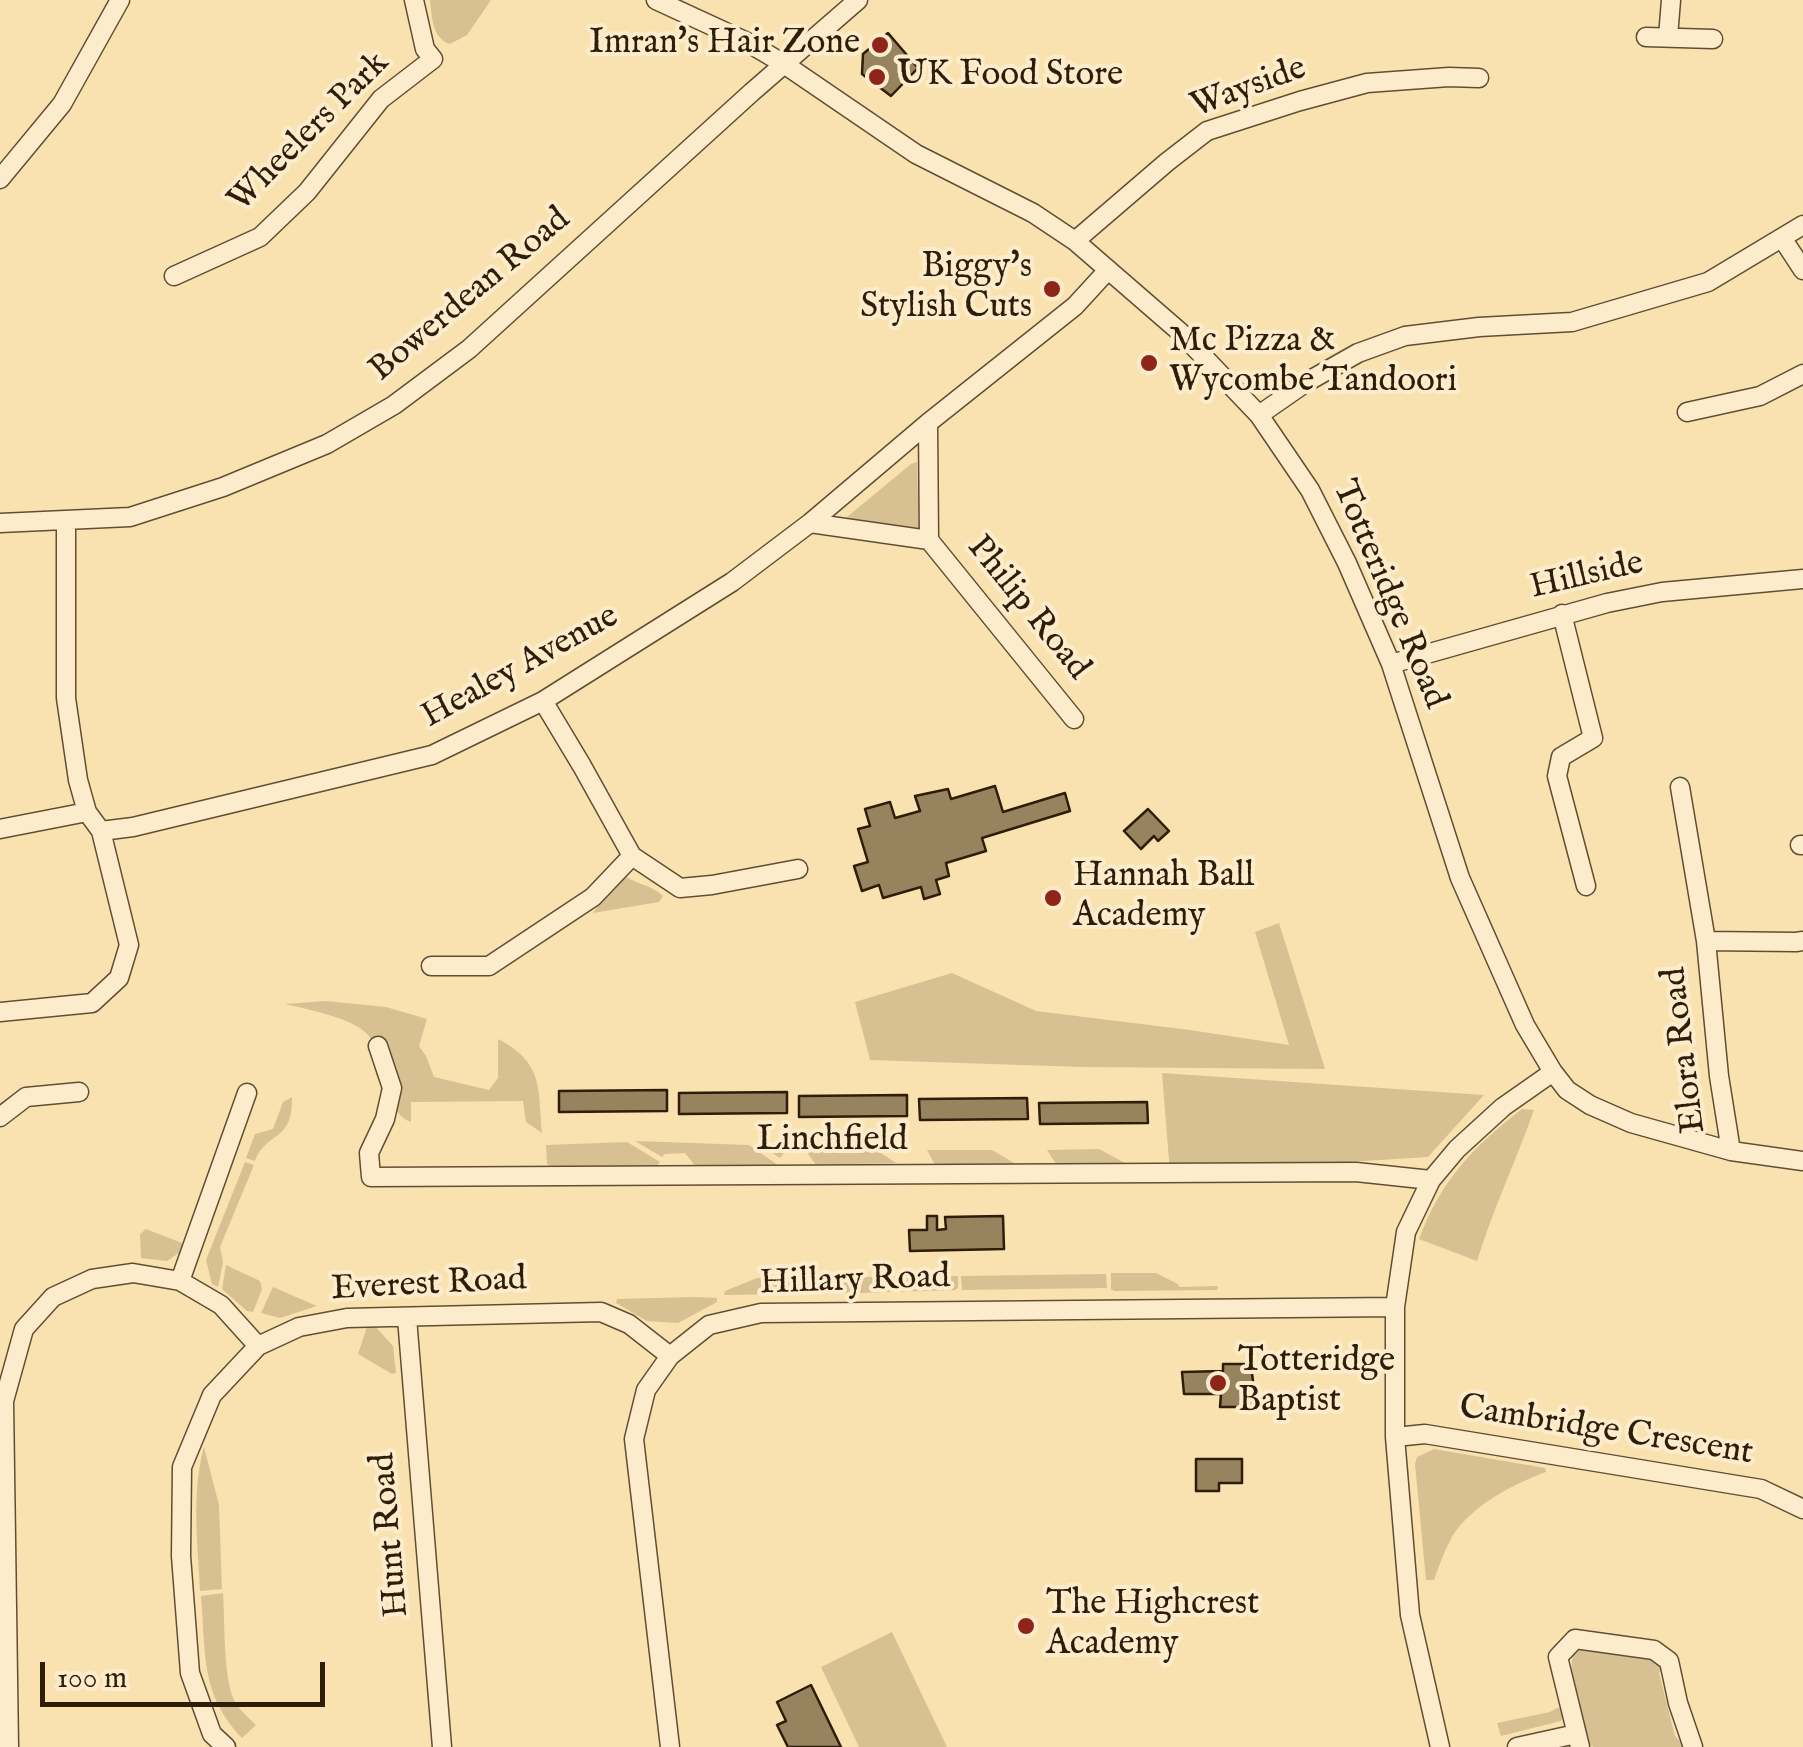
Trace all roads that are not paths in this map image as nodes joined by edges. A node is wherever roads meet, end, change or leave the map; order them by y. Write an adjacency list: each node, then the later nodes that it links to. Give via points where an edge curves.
1 (120, 0): 11 (street, via 62,104)
2 (414, 0): 17 (street, Wheelers Park, via 432,59 381,99 260,237)
3 (656, 0): 9 (street, Totteridge Road)
4 (858, 0): 9 (street, Bowerdean Road)
5 (1671, 0): 7 (street)
6 (1646, 37): 7 (street)
7 (1668, 37): 8 (street)
8 (1713, 38)
9 (784, 64): 14 (street, Totteridge Road, via 916,154); 22 (street, Bowerdean Road, via 469,349 394,405 326,444 223,488 130,517)
10 (1480, 78): 14 (street, Wayside, via 1368,84 1207,132)
11 (0, 179)
12 (1803, 224): 13 (street)
13 (1782, 238): 16 (street); 20 (street, via 1708,282 1572,322 1405,336 1358,354)
14 (1074, 241): 15 (street, Totteridge Road)
15 (1108, 270): 20 (street, Totteridge Road, via 1180,332); 21 (street, Healey Avenue, via 1075,306)
16 (1803, 270)
17 (174, 276)
18 (1803, 374): 19 (street, via 1760,396)
19 (1687, 412)
20 (1259, 415): 28 (street, Totteridge Road, via 1310,490)
21 (928, 423): 23 (street, Healey Avenue); 25 (street, Philip Road)
22 (66, 521): 24 (street, Bowerdean Road); 32 (street, via 66,698)
23 (810, 523): 25 (street, Philip Road); 29 (street, Healey Avenue, via 732,582)
24 (0, 524)
25 (929, 540): 30 (street, Philip Road)
26 (1803, 579): 27 (street, Hillside, via 1662,592)
27 (1562, 614): 28 (street, Hillside); 37 (street, via 1593,738 1561,757 1557,776)
28 (1391, 664): 43 (street, Totteridge Road, via 1460,878 1524,1025)
29 (543, 701): 34 (street, Healey Avenue, via 432,756); 35 (street)
30 (1074, 719)
31 (1680, 786): 39 (street, Elora Road)
32 (87, 812): 33 (street); 34 (street)
33 (0, 829)
34 (101, 831): 41 (street, via 129,945 119,978 92,1002)
35 (632, 856): 36 (street, via 680,888); 40 (street, via 594,897 489,966)
36 (798, 870)
37 (1586, 886)
38 (1803, 940): 39 (street, Elora Road)
39 (1706, 941): 47 (street, Elora Road)
40 (431, 966)
41 (0, 1012)
42 (378, 1046): 49 (street, Linchfield, via 392,1088 369,1153 371,1177 1356,1172)
43 (1553, 1072): 47 (street, Totteridge Road, via 1567,1090 1600,1110); 49 (street, via 1503,1107)
44 (79, 1092): 46 (street, via 26,1098)
45 (247, 1093): 50 (street)
46 (0, 1116)
47 (1731, 1151): 48 (street, Totteridge Road)
48 (1803, 1161)
49 (1431, 1180): 51 (street, via 1406,1232)
50 (180, 1281): 53 (street, via 221,1304); 58 (street, via 133,1273 92,1280 53,1297 24,1328 4,1401)
51 (1395, 1307): 54 (street, Hillary Road, via 762,1313 709,1325); 55 (street)
52 (407, 1318): 53 (street, Everest Road, via 299,1327); 54 (street, Everest Road, via 600,1312 629,1324); 60 (street, Hunt Road)
53 (258, 1346): 59 (street, Everest Road, via 212,1395 182,1467 190,1673 212,1734)
54 (670, 1356): 61 (street, Hillary Road, via 646,1390 634,1439)
55 (1395, 1437): 56 (street, Cambridge Crescent, via 1426,1434 1761,1490); 62 (street, via 1410,1615)
56 (1803, 1510)
57 (1578, 1740): 63 (street); 64 (street, via 1558,1657 1575,1639 1654,1650 1669,1660)
58 (9, 1747)
59 (226, 1747)
60 (442, 1747)
61 (670, 1747)
62 (1440, 1747)
63 (1517, 1747)
64 (1692, 1747)

